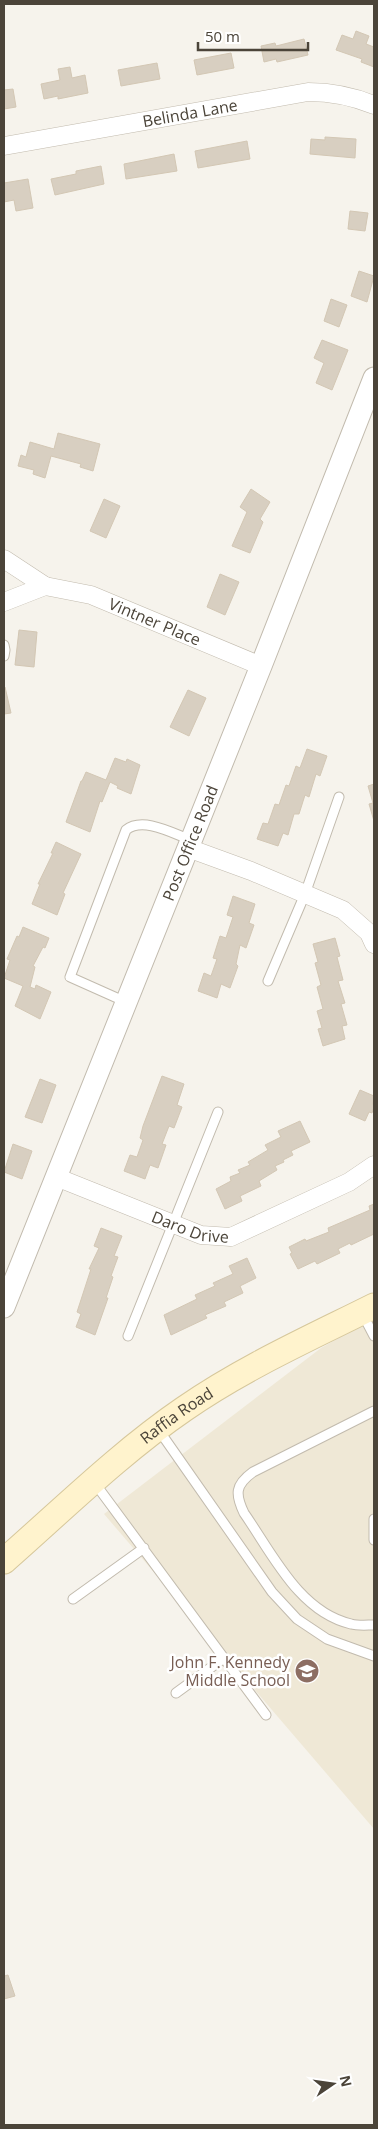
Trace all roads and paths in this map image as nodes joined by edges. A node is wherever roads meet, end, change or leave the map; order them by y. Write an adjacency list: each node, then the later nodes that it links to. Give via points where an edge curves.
1 (374, 105): 2 (street, Belinda Lane, via 331,92 308,92)
2 (4, 146)
3 (374, 378): 9 (street, Post Office Road)
4 (4, 559): 5 (street, Vintner Place)
5 (45, 586): 6 (street); 9 (street, Vintner Place, via 91,595)
6 (4, 602)
7 (4, 645): 8 (lane)
8 (4, 656)
9 (261, 666): 11 (street, Post Office Road)
10 (339, 798): 12 (lane)
11 (190, 844): 12 (street); 15 (street, Post Office Road); 15 (lane, via 154,827 131,825 126,830 70,977)
12 (305, 894): 13 (street, via 343,910 369,933); 14 (lane)
13 (374, 944)
14 (268, 982)
15 (126, 1002): 18 (street, Post Office Road)
16 (218, 1112): 19 (lane)
17 (374, 1165): 19 (street, Daro Drive, via 349,1182 231,1237 201,1235)
18 (56, 1178): 19 (street, Daro Drive); 20 (street, Post Office Road)
19 (174, 1224): 22 (lane)
20 (4, 1307)
21 (368, 1309): 23 (lane); 25 (main road, Raffia Road, via 245,1372)
22 (128, 1336)
23 (374, 1336)
24 (374, 1411): 32 (lane, via 253,1472 238,1489 238,1501 244,1513 302,1595 334,1617 351,1624)
25 (158, 1429): 26 (main road, Raffia Road); 33 (lane, via 272,1592 298,1619 327,1639)
26 (94, 1482): 29 (lane); 30 (main road, Raffia Road)
27 (374, 1519): 28 (lane)
28 (374, 1540)
29 (144, 1548): 31 (lane); 34 (lane)
30 (4, 1561)
31 (72, 1599)
32 (374, 1625)
33 (374, 1656)
34 (224, 1658): 35 (lane); 36 (lane)
35 (176, 1693)
36 (266, 1715)

